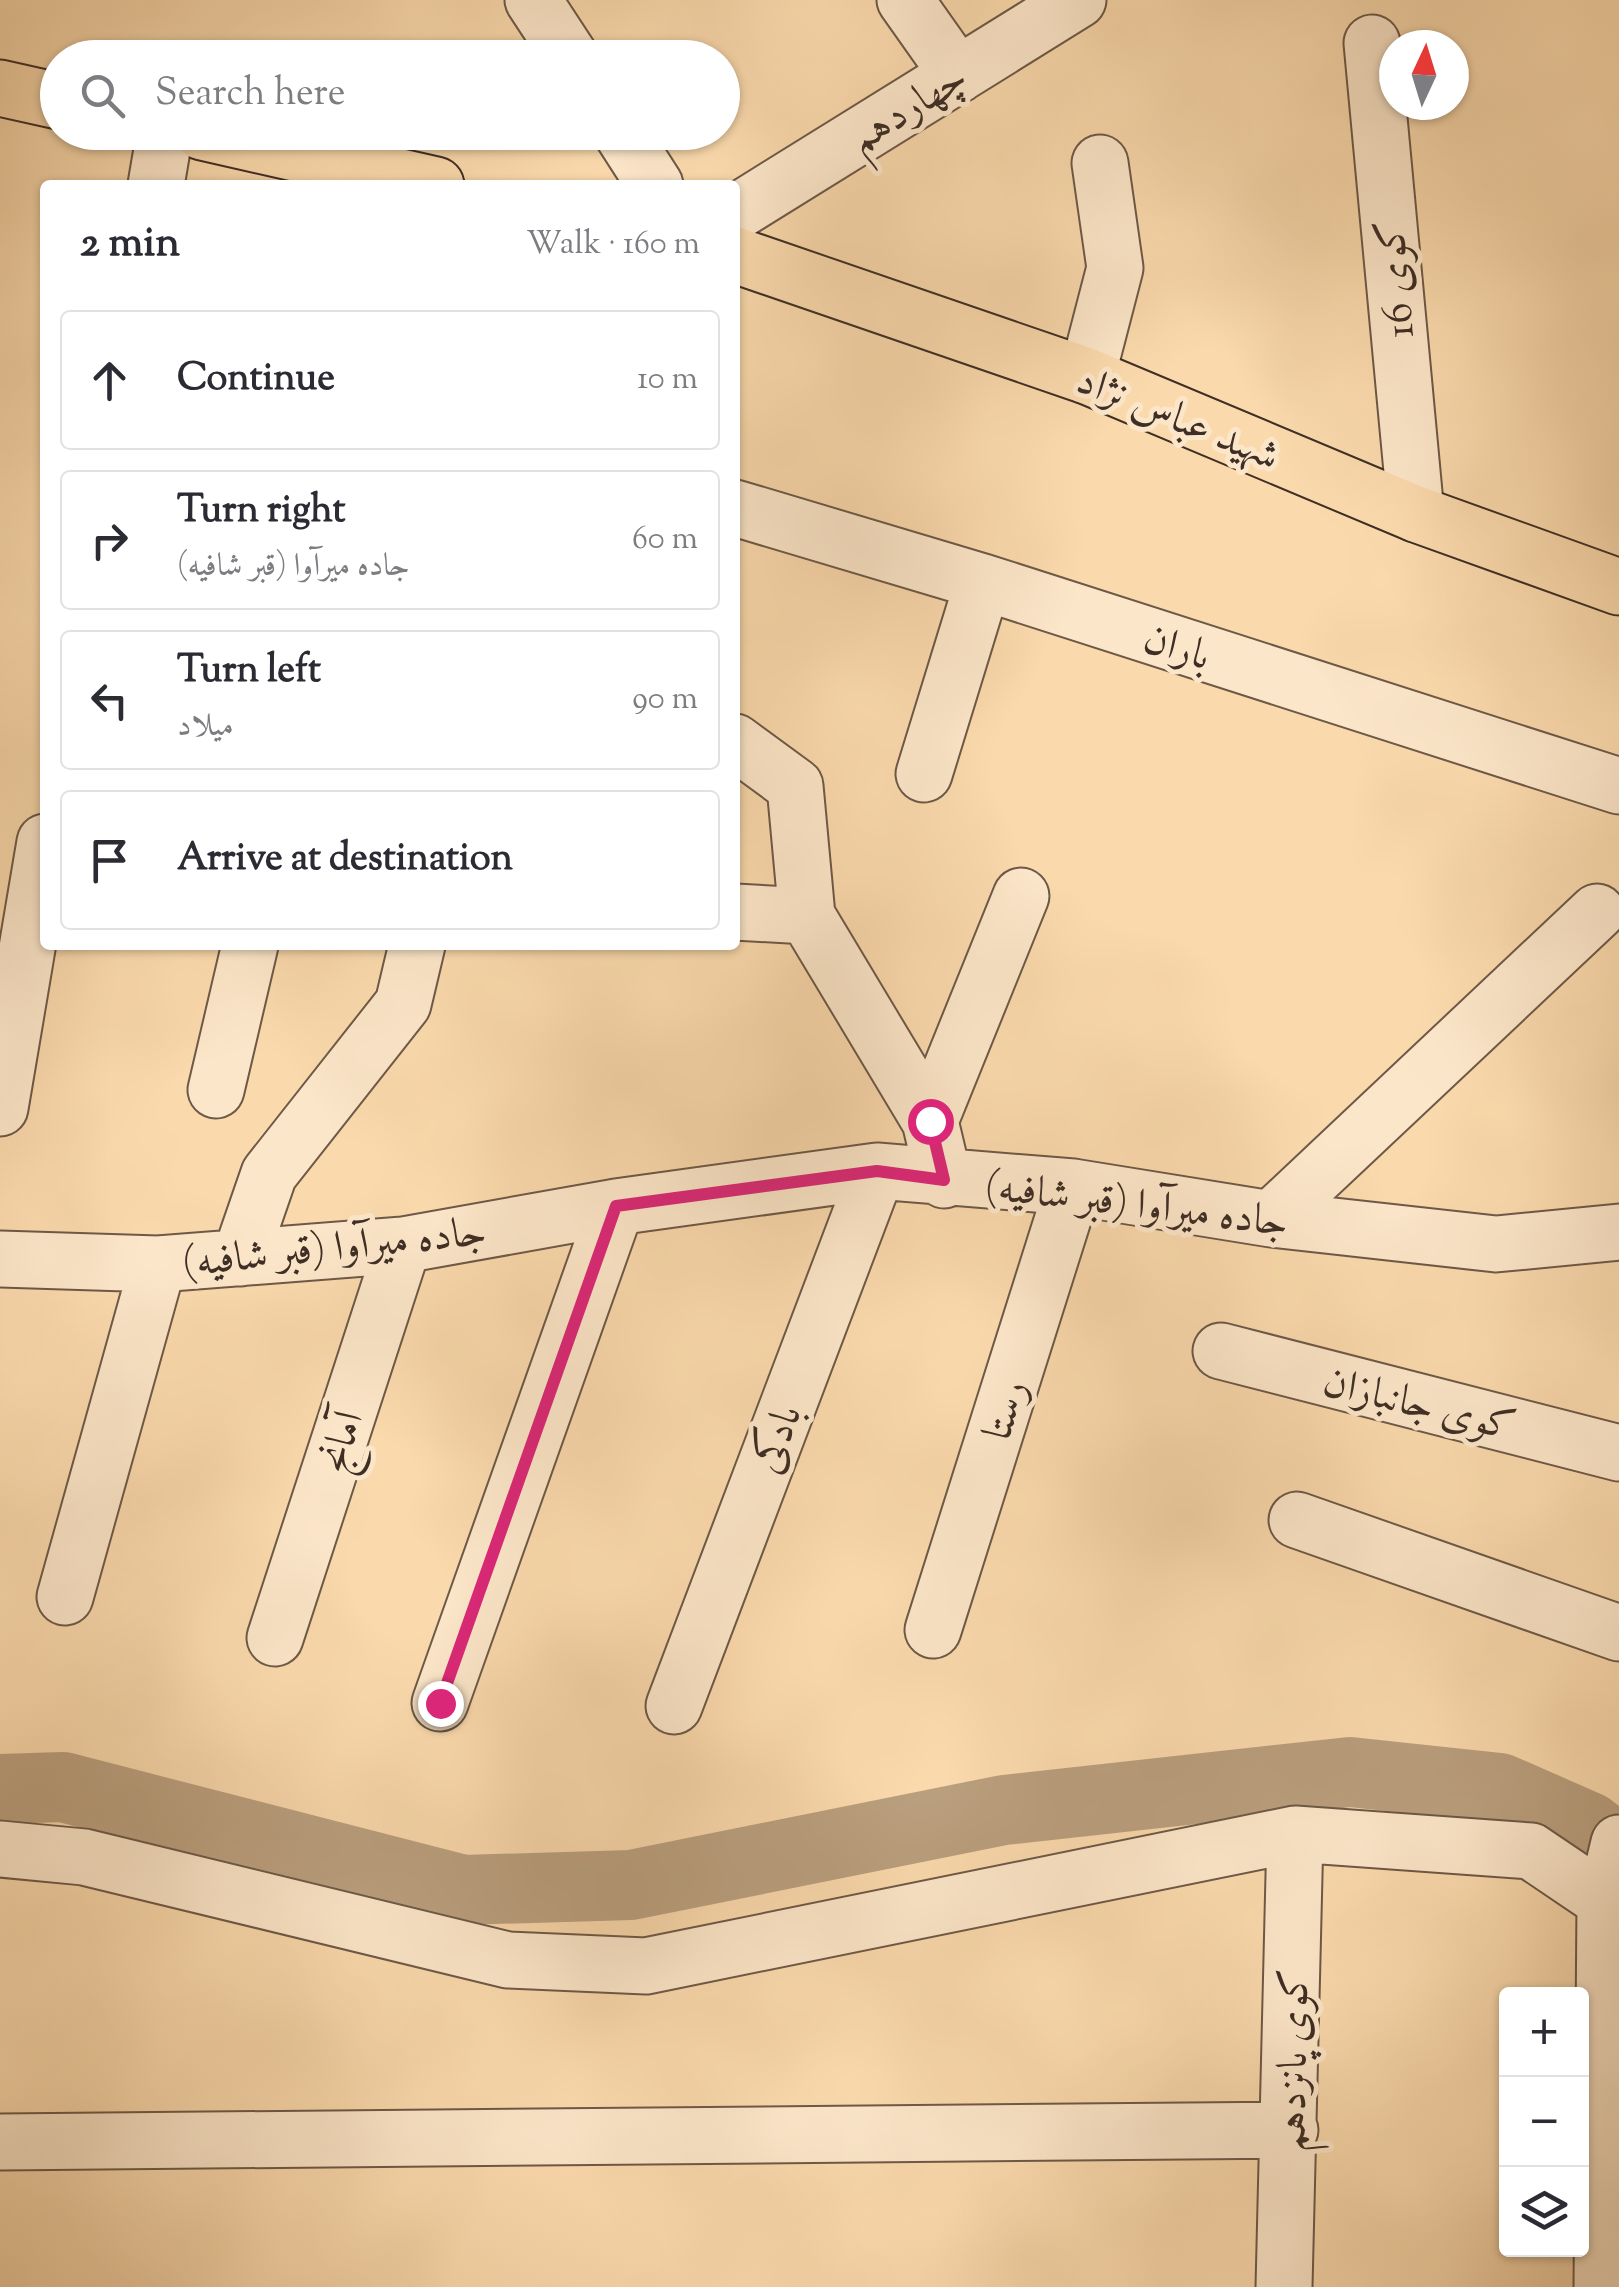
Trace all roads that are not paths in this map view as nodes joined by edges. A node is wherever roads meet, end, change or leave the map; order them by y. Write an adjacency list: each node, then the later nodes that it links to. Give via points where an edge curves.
1 (534, 0): 4 (street)
2 (906, 0): 6 (street)
3 (1078, 0): 6 (street, چهاردهم)
4 (560, 40)
5 (1372, 43): 20 (street, کوی 16)
6 (958, 74): 16 (street, چهاردهم)
7 (0, 88): 8 (main road)
8 (40, 97)
9 (162, 150): 13 (street)
10 (281, 150): 14 (main road)
11 (633, 150): 15 (street)
12 (1100, 163): 18 (street, via 1115,268)
13 (157, 180)
14 (412, 180)
15 (652, 180)
16 (740, 210)
17 (740, 257): 18 (main road, شهید عباس نژاد)
18 (1087, 376): 20 (main road, شهید عباس نژاد)
19 (740, 509): 21 (street, باران)
20 (1416, 514): 22 (main road, شهید عباس نژاد)
21 (982, 582): 24 (street); 25 (street, باران)
22 (1619, 586)
23 (740, 746): 30 (street, via 795,786)
24 (924, 774)
25 (1619, 786)
26 (40, 872): 34 (street)
27 (1021, 896): 35 (street)
28 (740, 912): 30 (street)
29 (1597, 912): 40 (street)
30 (807, 916): 35 (street)
31 (249, 950): 33 (street)
32 (416, 950): 43 (street, via 403,1004 269,1174)
33 (216, 1090)
34 (0, 1108)
35 (930, 1121): 37 (street)
36 (877, 1171): 37 (street, جاده میرآوا (قبر شافیه)); 39 (street, جاده میرآوا (قبر شافیه)); 54 (street, بادکی)
37 (944, 1180): 38 (street, جاده میرآوا (قبر شافیه))
38 (1074, 1188): 40 (street, جاده میرآوا (قبر شافیه)); 50 (street, رستا)
39 (616, 1206): 42 (street, جاده میرآوا (قبر شافیه)); 53 (street)
40 (1271, 1220): 41 (street, جاده میرآوا (قبر شافیه), via 1496,1244)
41 (1619, 1232)
42 (402, 1244): 43 (street, جاده میرآوا (قبر شافیه)); 52 (street, آمانج)
43 (240, 1258): 45 (street, جاده میرآوا (قبر شافیه))
44 (0, 1259): 45 (street, جاده میرآوا (قبر شافیه))
45 (158, 1264): 49 (street)
46 (1221, 1351): 47 (street, کوی جانبازان)
47 (1619, 1453)
48 (1297, 1520): 51 (street)
49 (64, 1597)
50 (934, 1630)
51 (1619, 1634)
52 (275, 1638)
53 (440, 1703)
54 (674, 1706)
55 (1295, 1834): 57 (street, via 646,1966 508,1960 84,1857); 58 (street, via 1531,1852); 59 (street, کوی پانزدهم)
56 (1619, 1843): 58 (street)
57 (0, 1850)
58 (1605, 1901): 62 (street)
59 (1290, 2130): 60 (street); 61 (street, کوی پانزدهم)
60 (0, 2142)
61 (1284, 2287)
62 (1602, 2287)

